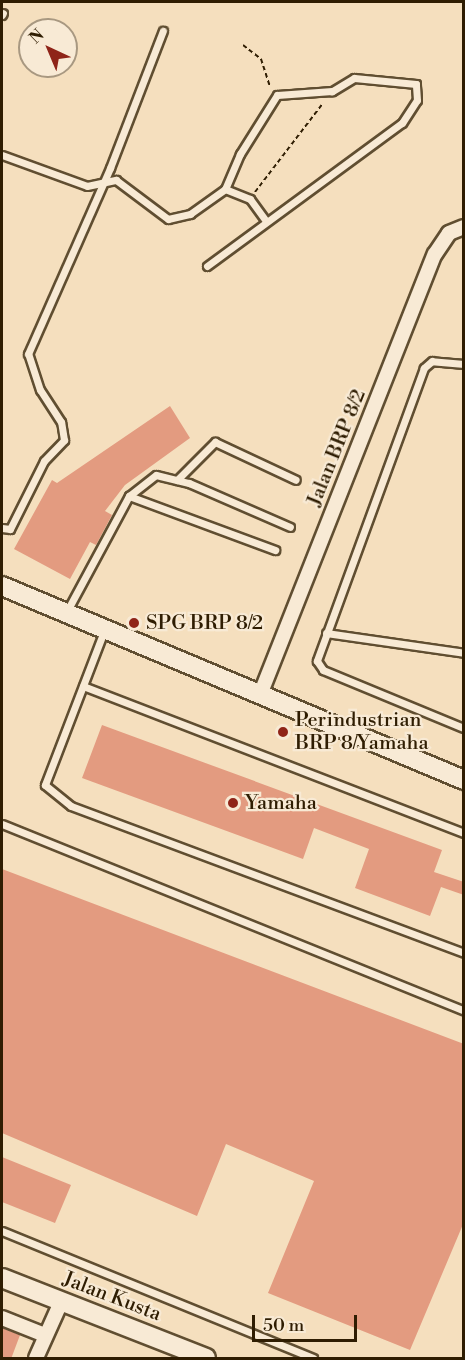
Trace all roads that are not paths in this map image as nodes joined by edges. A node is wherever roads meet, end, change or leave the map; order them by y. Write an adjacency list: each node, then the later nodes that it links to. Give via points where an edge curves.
1 (163, 31): 3 (lane)
2 (2, 155): 3 (lane, via 87,186)
3 (100, 185): 4 (lane, via 122,183 155,213 176,219); 13 (lane, via 28,354 40,390 61,422 64,440 44,461 10,529)
4 (225, 189): 5 (lane, via 250,199); 5 (lane, via 249,137 277,95 332,91 354,78 417,84 417,100 402,123 355,160)
5 (265, 220): 7 (lane)
6 (464, 227): 21 (street, Jalan BRP 8/2, via 449,233 435,254)
7 (207, 266)
8 (464, 364): 18 (lane, via 432,361 424,368)
9 (177, 480): 10 (lane, via 215,442); 11 (lane, via 156,475); 12 (lane)
10 (296, 480)
11 (129, 496): 14 (lane); 16 (lane)
12 (290, 527)
13 (2, 528)
14 (274, 550)
15 (2, 586): 16 (main road)
16 (66, 613): 17 (main road)
17 (105, 628): 20 (lane); 21 (main road)
18 (326, 633): 19 (lane); 22 (lane, via 317,657 323,670)
19 (464, 653)
20 (83, 686): 25 (lane); 26 (lane, via 45,785 71,806)
21 (260, 695): 23 (main road)
22 (464, 728)
23 (464, 780)
24 (2, 824): 27 (lane)
25 (464, 833)
26 (464, 953)
27 (464, 1011)
28 (2, 1231): 35 (lane)
29 (2, 1278): 30 (main road, Jalan Kusta)
30 (61, 1302): 32 (street); 34 (main road, Jalan Kusta)
31 (2, 1318): 32 (street)
32 (45, 1335): 33 (street)
33 (36, 1359)
34 (206, 1359)
35 (313, 1359)

